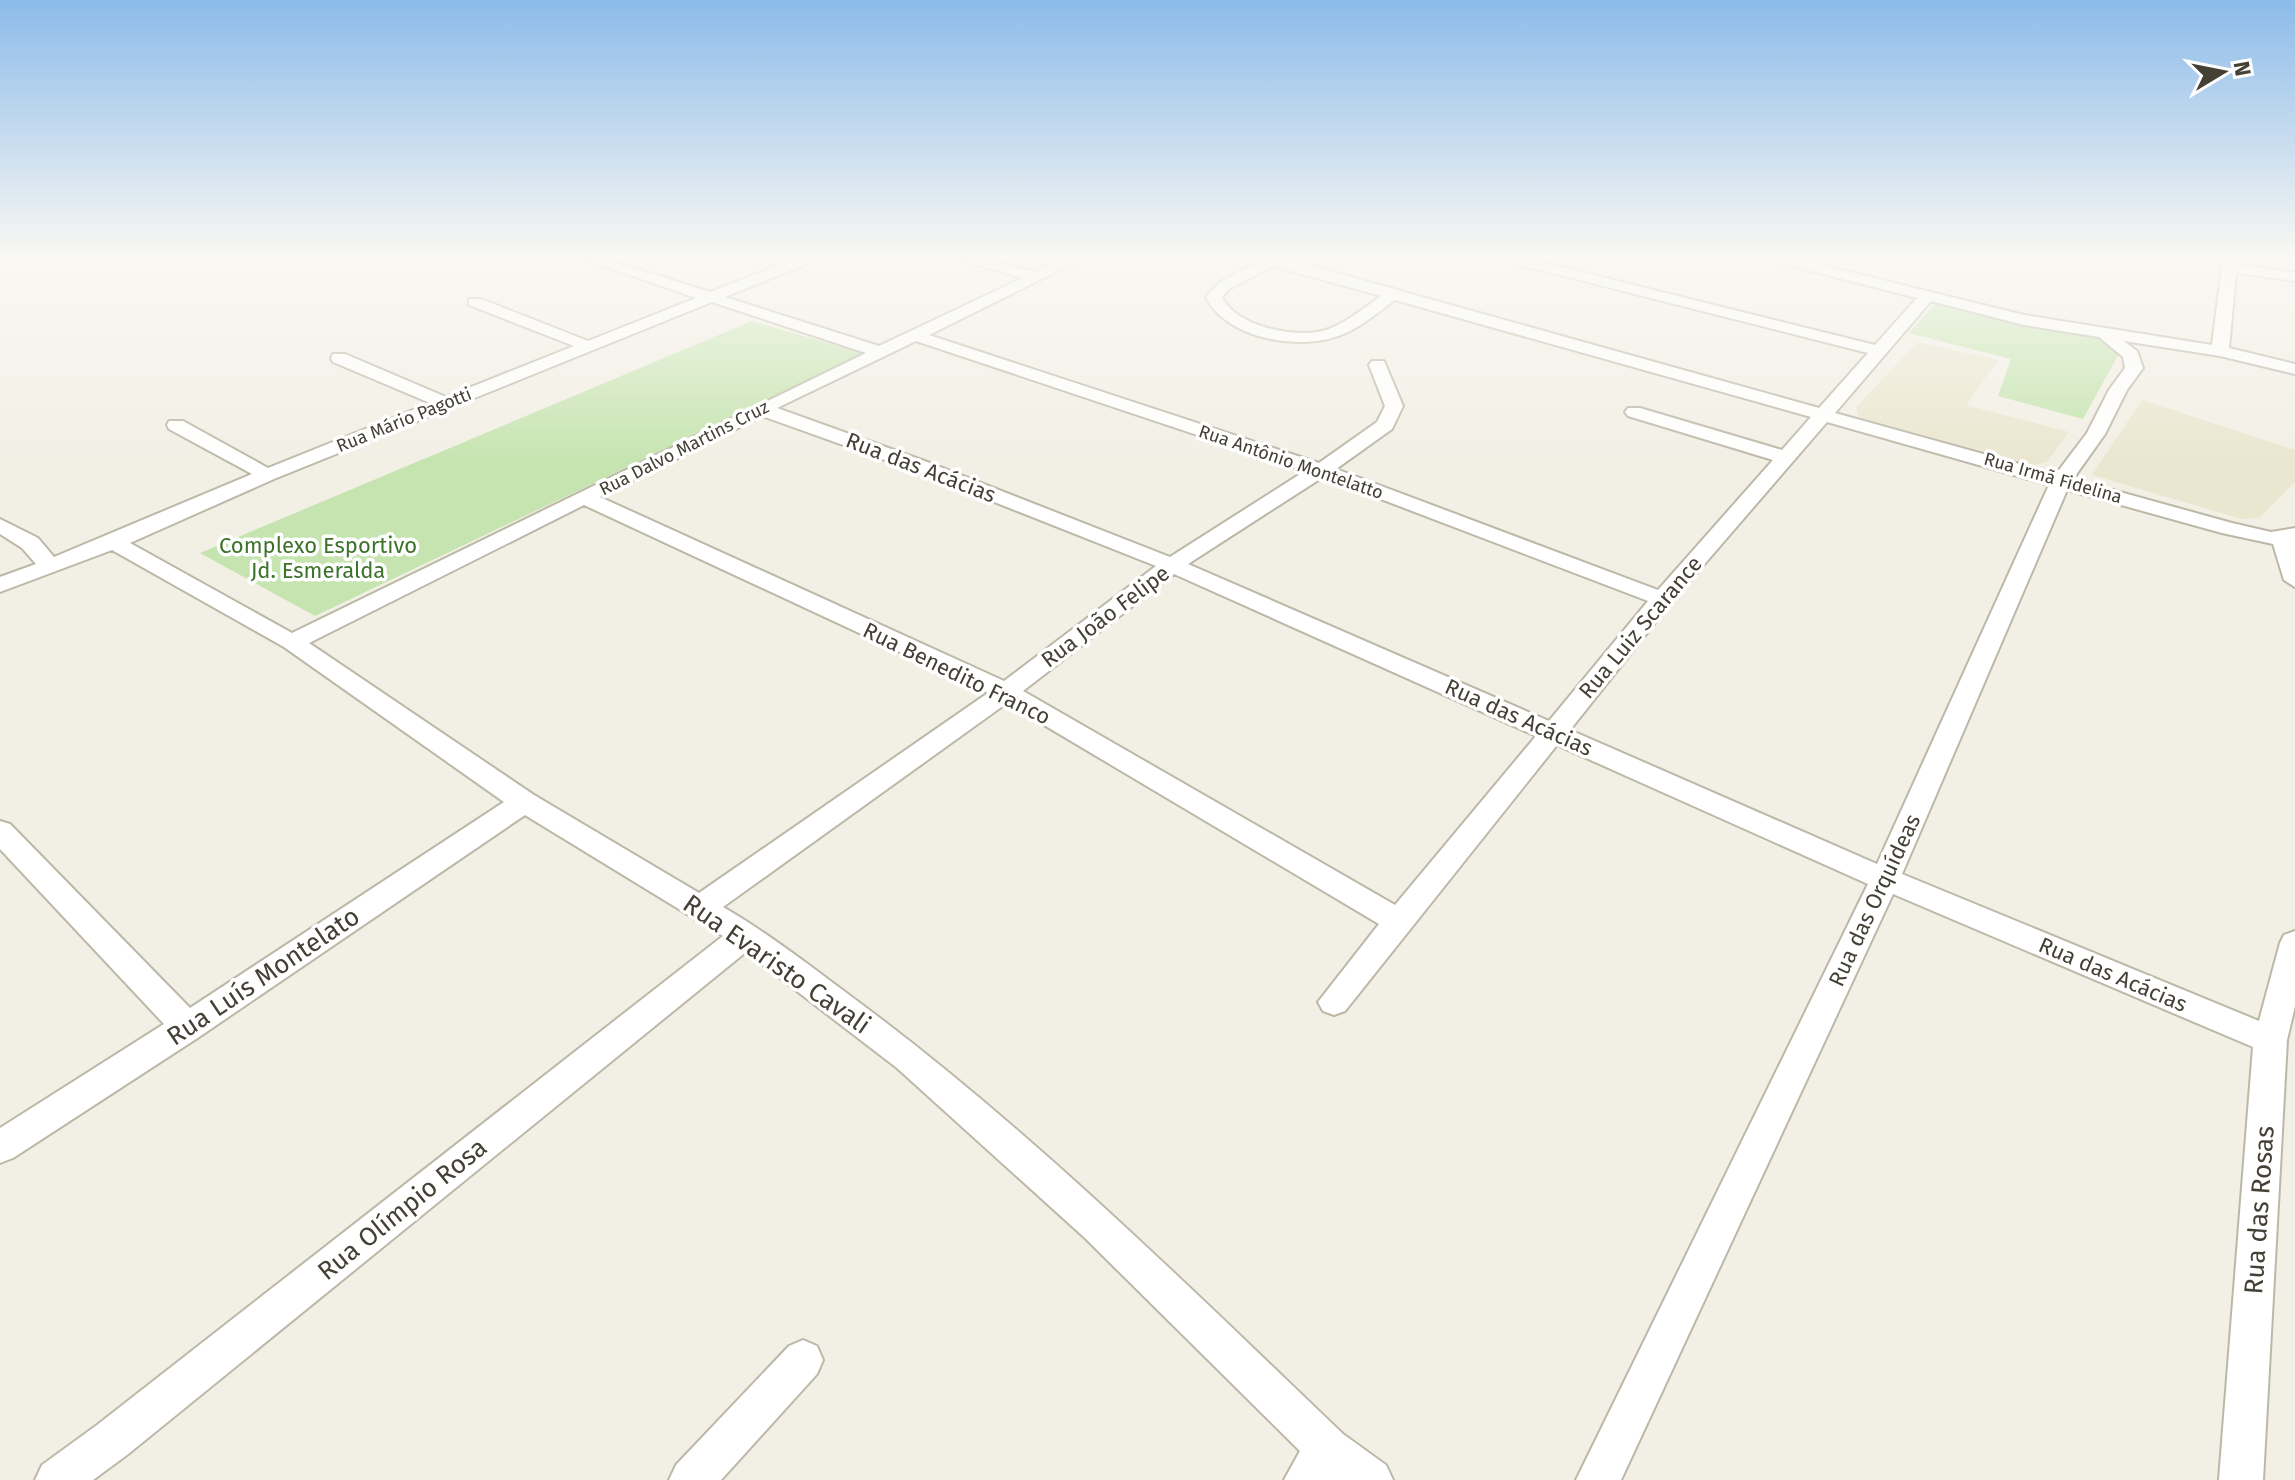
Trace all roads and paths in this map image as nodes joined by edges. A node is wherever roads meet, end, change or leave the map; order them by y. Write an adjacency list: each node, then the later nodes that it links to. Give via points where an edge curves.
1 (539, 327): 14 (street)
2 (639, 327): 14 (street, Rua Mário Pagotti)
3 (804, 327): 17 (street)
4 (934, 327): 13 (street, Rua Dalvo Martins Cruz)
5 (1259, 327): 6 (street, via 1304,337)
6 (1342, 327)
7 (1514, 327): 24 (street, Rua Irmã Fidelina)
8 (1784, 327): 15 (street)
9 (1900, 327): 15 (street, Rua Luiz Scarance)
10 (2071, 327): 12 (street)
11 (2222, 327): 16 (street)
12 (2103, 332): 16 (street); 29 (street, Rua das Orquídeas, via 2131,355 2134,368)
13 (916, 336): 17 (street, Rua Dalvo Martins Cruz); 27 (street, Rua Antônio Montelatto)
14 (590, 347): 21 (street, Rua Mário Pagotti)
15 (1879, 351): 24 (street, Rua Luiz Scarance)
16 (2220, 351): 20 (street)
17 (881, 352): 22 (street, Rua Dalvo Martins Cruz)
18 (339, 358): 21 (street)
19 (1378, 365): 27 (street, Rua João Felipe, via 1394,406 1391,416)
20 (2295, 369)
21 (445, 403): 28 (street, Rua Mário Pagotti)
22 (761, 409): 30 (street, Rua Dalvo Martins Cruz); 34 (street, Rua das Acácias)
23 (1634, 412): 26 (street)
24 (1825, 413): 26 (street, Rua Luiz Scarance); 29 (street, Rua Irmã Fidelina)
25 (176, 425): 28 (street)
26 (1785, 457): 38 (street, Rua Luiz Scarance)
27 (1321, 470): 34 (street, Rua João Felipe); 38 (street, Rua Antônio Montelatto)
28 (267, 475): 33 (street, Rua Mário Pagotti)
29 (2061, 481): 32 (street, Rua Irmã Fidelina, via 2260,537); 44 (street, Rua das Orquídeas)
30 (586, 498): 39 (street, Rua Dalvo Martins Cruz); 40 (street, Rua Benedito Franco)
31 (0, 525): 35 (street, via 30,543)
32 (2288, 536): 36 (street)
33 (113, 542): 35 (street, Rua Mário Pagotti); 39 (street, Rua Evaristo Cavali)
34 (1172, 565): 40 (street, Rua João Felipe); 41 (street, Rua das Acácias)
35 (50, 566): 37 (street, Rua Mário Pagotti)
36 (2295, 580)
37 (0, 585)
38 (1662, 599): 41 (street, Rua Luiz Scarance)
39 (292, 642): 42 (street, Rua Evaristo Cavali)
40 (1006, 692): 45 (street, Rua João Felipe); 46 (street, Rua Benedito Franco)
41 (1553, 732): 44 (street, Rua das Acácias); 46 (street, Rua Luiz Scarance)
42 (524, 802): 45 (street, Rua Evaristo Cavali); 50 (street, Rua Luís Montelato)
43 (0, 831): 50 (street)
44 (1885, 879): 51 (street, Rua das Acácias); 58 (street, Rua das Orquídeas)
45 (699, 908): 47 (street, Rua Evaristo Cavali)
46 (1398, 921): 49 (street, Rua Luiz Scarance)
47 (746, 935): 54 (street, Rua Evaristo Cavali, via 921,1068 1098,1225); 55 (street, Rua Olímpio Rosa)
48 (2295, 943): 51 (street, Rua das Rosas)
49 (1334, 1002)
50 (187, 1027): 52 (street, Rua Luís Montelato)
51 (2270, 1040): 59 (street, Rua das Rosas)
52 (0, 1147)
53 (803, 1360): 56 (street)
54 (1317, 1464): 57 (street, Rua Evaristo Cavali)
55 (57, 1480)
56 (691, 1480)
57 (1371, 1480)
58 (1598, 1480)
59 (2241, 1480)

